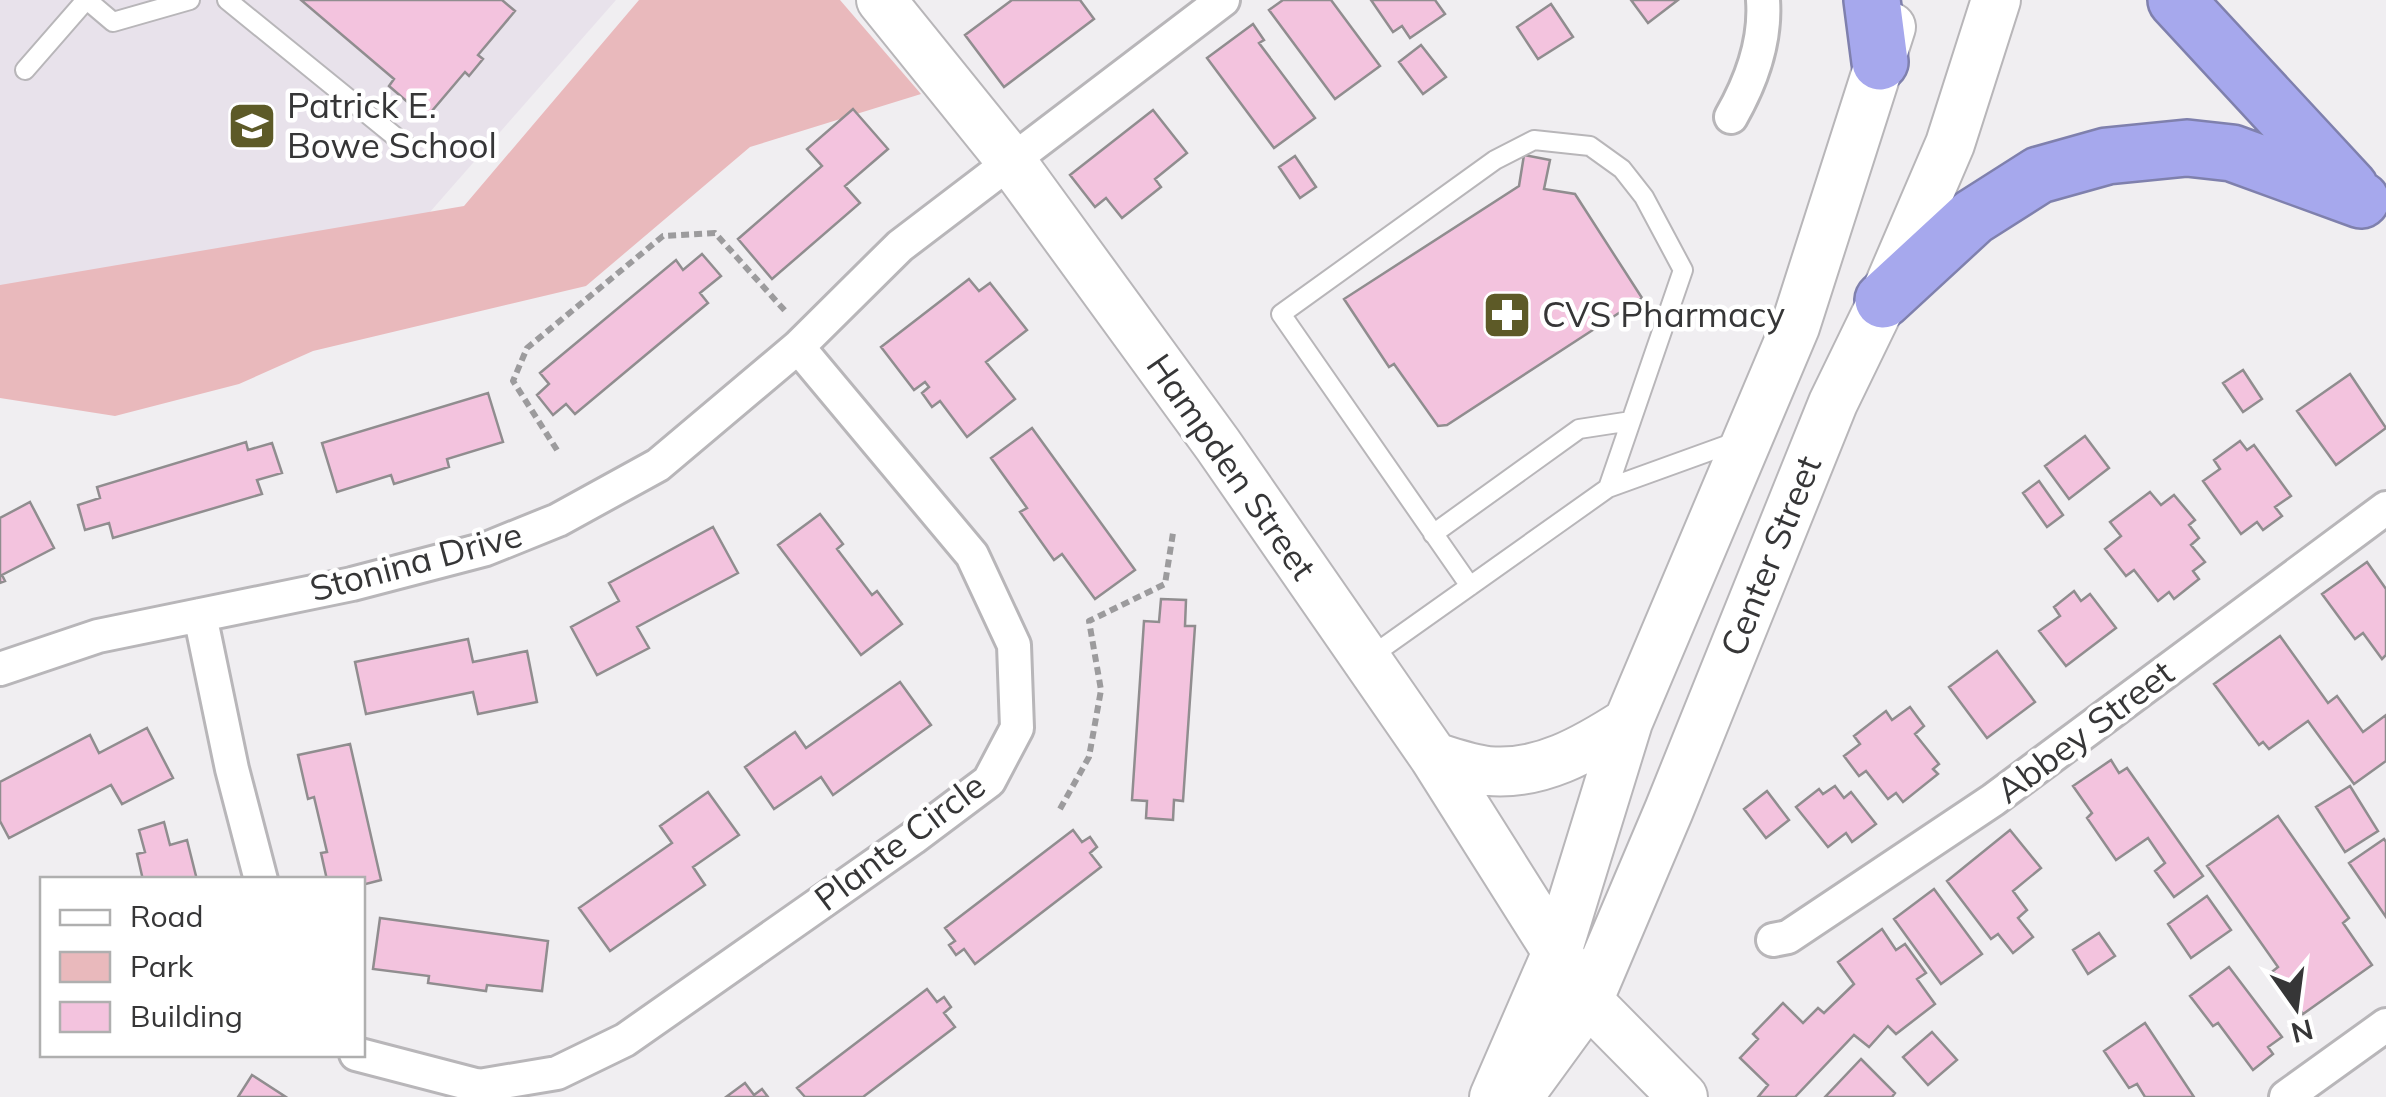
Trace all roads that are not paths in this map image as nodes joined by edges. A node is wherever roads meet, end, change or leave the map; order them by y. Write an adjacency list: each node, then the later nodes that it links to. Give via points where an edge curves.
1 (86, 0): 2 (lane, via 113,22); 12 (lane)
2 (190, 0)
3 (227, 0): 14 (lane)
4 (881, 0): 15 (main road, Hampden Street)
5 (1223, 0): 15 (street, Stonina Drive)
6 (1763, 0): 13 (street, via 1750,84)
7 (1872, 0): 11 (highway)
8 (1899, 0): 11 (main road, Center Street)
9 (1996, 0): 17 (main road, Center Street, via 1950,144)
10 (2176, 0): 16 (highway)
11 (1880, 62): 20 (main road, Center Street, via 1794,327)
12 (26, 70)
13 (1731, 117)
14 (408, 147)
15 (1011, 161): 18 (street, Stonina Drive, via 900,246); 26 (main road, Hampden Street)
16 (2374, 214): 17 (highway, via 2232,153 2187,148 2107,156 2040,174 1973,217)
17 (1882, 300): 33 (main road, Center Street, via 1832,403)
18 (803, 342): 25 (street, Stonina Drive, via 658,465 558,520 486,549); 35 (street, Plante Circle, via 972,555 1014,645 1017,728 989,781 625,1040 557,1073 479,1086)
19 (1631, 421): 21 (lane); 23 (lane, via 1579,430); 23 (lane, via 1683,270 1622,169 1590,146 1534,140 1495,160 1281,314)
20 (1748, 437): 21 (lane); 28 (main road, Center Street)
21 (1608, 488): 24 (lane)
22 (2386, 508): 31 (street, Abbey Street, via 1994,800 1788,937)
23 (1433, 534): 24 (lane)
24 (1470, 586): 26 (lane)
25 (200, 614): 27 (street, Stonina Drive, via 98,636); 30 (street)
26 (1366, 659): 29 (main road, Hampden Street)
27 (0, 669)
28 (1628, 722): 29 (main road, via 1582,752 1536,767 1490,771); 32 (main road, Center Street)
29 (1434, 758): 32 (main road, Hampden Street)
30 (261, 877)
31 (1773, 940)
32 (1556, 952): 33 (main road, Hampden Street); 36 (main road, Center Street)
33 (1588, 1001): 37 (main road, Center Street); 38 (main road, Hampden Street)
34 (2386, 1025): 39 (street)
35 (365, 1056)
36 (1494, 1097)
37 (1518, 1097)
38 (1683, 1097)
39 (2286, 1097)

